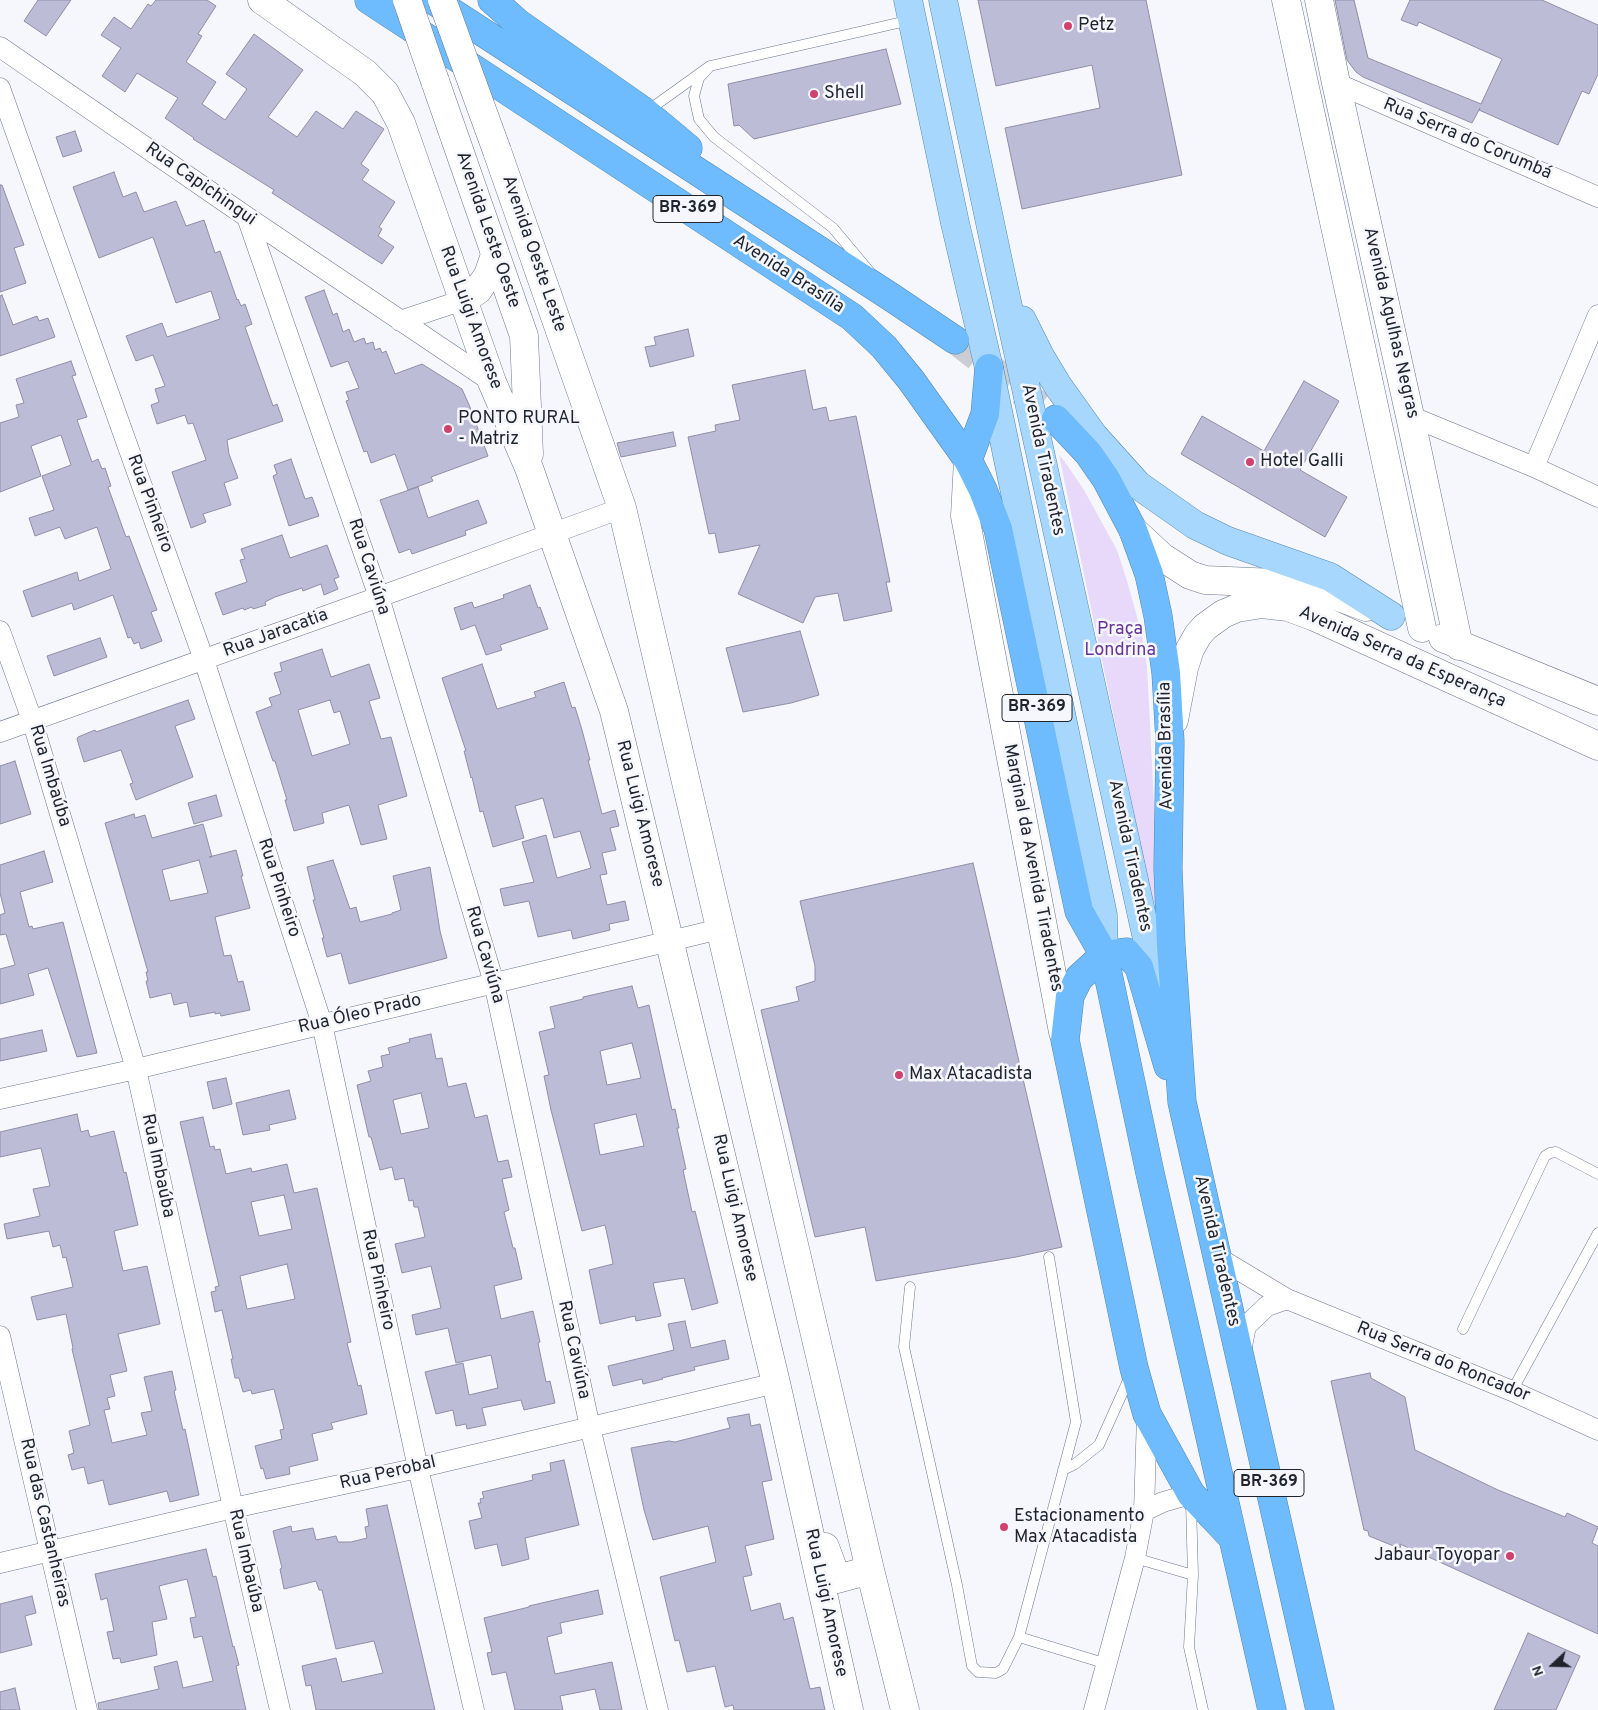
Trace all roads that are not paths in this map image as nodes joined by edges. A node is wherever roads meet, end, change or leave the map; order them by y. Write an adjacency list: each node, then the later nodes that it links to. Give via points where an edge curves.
1 (262, 0): 25 (street, Rua Luigi Amorese, via 343,56 385,93 401,123)
2 (369, 0): 33 (highway, Avenida Brasília / BR-369, via 852,318 884,347 911,380)
3 (406, 0): 20 (street, Avenida Leste Oeste, bridge)
4 (433, 0): 19 (highway, Avenida Brasília / BR-369)
5 (442, 0): 37 (street, Avenida Oeste Leste, bridge)
6 (492, 0): 15 (highway, via 518,23)
7 (944, 0): 21 (main road, Avenida Tiradentes)
8 (1286, 0): 23 (street, Avenida Agulhas Negras)
9 (1319, 0): 13 (street, Avenida Agulhas Negras)
10 (910, 10): 12 (lane); 18 (main road, Avenida Tiradentes)
11 (0, 47): 17 (street, Rua Capichingui)
12 (710, 66): 15 (lane); 24 (lane, via 699,78 694,96 698,118 714,137 833,228)
13 (1336, 83): 16 (street, Rua Serra do Corumbá); 22 (street, Avenida Agulhas Negras)
14 (0, 88): 45 (street, Rua Pinheiro)
15 (645, 112): 19 (highway)
16 (1598, 197)
17 (246, 217): 27 (street, Rua Capichingui); 40 (street, Rua Caviúna)
18 (955, 223): 21 (main road, via 972,257); 29 (main road, Avenida Tiradentes)
19 (787, 230): 24 (highway, Avenida Brasília / BR-369)
20 (490, 238): 25 (street, via 495,255 488,275 478,290); 35 (street, Avenida Leste Oeste, via 524,336)
21 (1002, 277): 41 (main road, via 1058,386 1093,435 1138,485 1195,525 1228,541 1330,577); 59 (main road, Avenida Tiradentes)
22 (1381, 284): 23 (street); 31 (street, Avenida Agulhas Negras)
23 (1349, 291): 42 (street, Avenida Agulhas Negras)
24 (891, 297): 28 (highway, Avenida Brasília / BR-369)
25 (463, 300): 27 (street); 30 (street, Rua Luigi Amorese)
26 (1598, 315): 34 (street)
27 (400, 322): 30 (street, Rua Capichingui)
28 (955, 340)
29 (989, 368): 33 (highway, via 985,414); 53 (main road, Avenida Tiradentes, via 1103,915)
30 (492, 382): 35 (street, Rua Luigi Amorese)
31 (1410, 416): 34 (street); 44 (street, Avenida Agulhas Negras)
32 (1056, 419): 38 (highway, Avenida Brasília / BR-369, via 1088,453)
33 (968, 460): 53 (highway, BR-369, via 998,529 1080,911); 56 (street, Marginal da Avenida Tiradentes, via 965,516)
34 (1534, 467): 36 (street)
35 (529, 468): 39 (street, Rua Luigi Amorese)
36 (1598, 498)
37 (622, 508): 39 (street, Rua Jaracatia); 51 (street)
38 (1133, 530): 41 (street, Avenida Serra da Esperança, via 1162,557 1190,575 1205,580 1276,583 1320,590); 49 (highway, Avenida Brasília / BR-369, via 1149,574 1158,616 1166,673)
39 (552, 534): 40 (street, Rua Jaracatia); 52 (street, Rua Luigi Amorese, via 614,711)
40 (379, 597): 45 (street, Rua Jaracatia); 54 (street, Rua Caviúna)
41 (1392, 616): 42 (street, Avenida Serra da Esperança)
42 (1422, 628): 44 (street, Avenida Serra da Esperança)
43 (0, 631): 47 (street, Rua Imbaúba)
44 (1459, 646): 46 (street, Avenida Serra da Esperança)
45 (204, 660): 47 (street, Rua Jaracatia); 55 (street, Rua Pinheiro)
46 (1598, 701)
47 (32, 720): 48 (street, Rua Jaracatia); 57 (street, Rua Imbaúba)
48 (0, 732)
49 (1170, 742): 50 (street, Avenida Serra da Esperança, via 1184,668 1198,635 1223,614 1262,604 1288,607 1315,617); 59 (highway, Avenida Brasília / BR-369, via 1168,868)
50 (1598, 746)
51 (720, 929): 52 (street, Rua Óleo Prado); 86 (street)
52 (670, 941): 54 (street, Rua Óleo Prado); 70 (street, Rua Luigi Amorese)
53 (1104, 955): 56 (highway, via 1080,978 1070,996); 59 (highway, via 1126,952 1139,967 1173,1082); 71 (highway, Avenida Tiradentes / BR-369)
54 (494, 983): 55 (street, Rua Óleo Prado); 74 (street, Rua Caviúna)
55 (322, 1024): 57 (street, Rua Óleo Prado); 76 (street, Rua Pinheiro)
56 (1065, 1040): 69 (highway)
57 (136, 1069): 58 (street, Rua Óleo Prado); 80 (street, Rua Imbaúba)
58 (0, 1099)
59 (1182, 1102): 63 (highway, Avenida Tiradentes / BR-369)
60 (1598, 1174): 66 (lane, via 1556,1152 1545,1156)
61 (1598, 1233): 72 (lane)
62 (1049, 1257): 77 (lane, via 1076,1422)
63 (1217, 1257): 65 (street, Rua Serra do Roncador); 68 (highway, Avenida Tiradentes / BR-369)
64 (910, 1287): 88 (lane, via 904,1347 958,1585 972,1666 978,1672 996,1673 1003,1669)
65 (1287, 1299): 68 (street, via 1267,1306 1246,1326); 72 (street, Rua Serra do Roncador)
66 (1463, 1329)
67 (0, 1336): 83 (street, Rua das Castanheiras)
68 (1240, 1354): 99 (highway, Avenida Tiradentes / BR-369)
69 (1134, 1368): 73 (highway); 77 (lane, via 1099,1445)
70 (776, 1383): 74 (street, Rua Perobal); 78 (street, Rua Luigi Amorese)
71 (1199, 1389): 79 (highway); 82 (highway, Avenida Tiradentes / BR-369)
72 (1512, 1391): 75 (street, Rua Serra do Roncador)
73 (1147, 1414): 79 (highway); 81 (street)
74 (590, 1427): 76 (street, Rua Perobal); 93 (street, Rua Caviúna)
75 (1598, 1430)
76 (418, 1468): 80 (street, Rua Perobal); 92 (street, Rua Pinheiro)
77 (1063, 1470): 88 (lane)
78 (796, 1471): 86 (street, via 838,1579); 94 (street, Rua Luigi Amorese)
79 (1191, 1494): 81 (street); 82 (highway); 87 (lane)
80 (233, 1508): 83 (street, Rua Perobal); 91 (street, Rua Imbaúba)
81 (1144, 1511): 84 (street)
82 (1234, 1540): 98 (highway, Avenida Tiradentes / BR-369)
83 (50, 1550): 85 (street, Rua Perobal); 90 (street, Rua das Castanheiras)
84 (1135, 1558): 87 (lane); 89 (street)
85 (0, 1563)
86 (870, 1570): 95 (street)
87 (1193, 1574): 97 (lane, via 1189,1647)
88 (1019, 1637): 89 (lane)
89 (1107, 1664): 96 (street)
90 (87, 1710)
91 (280, 1710)
92 (474, 1710)
93 (658, 1710)
94 (848, 1710)
95 (905, 1710)
96 (1094, 1710)
97 (1203, 1710)
98 (1272, 1710)
99 (1320, 1710)

